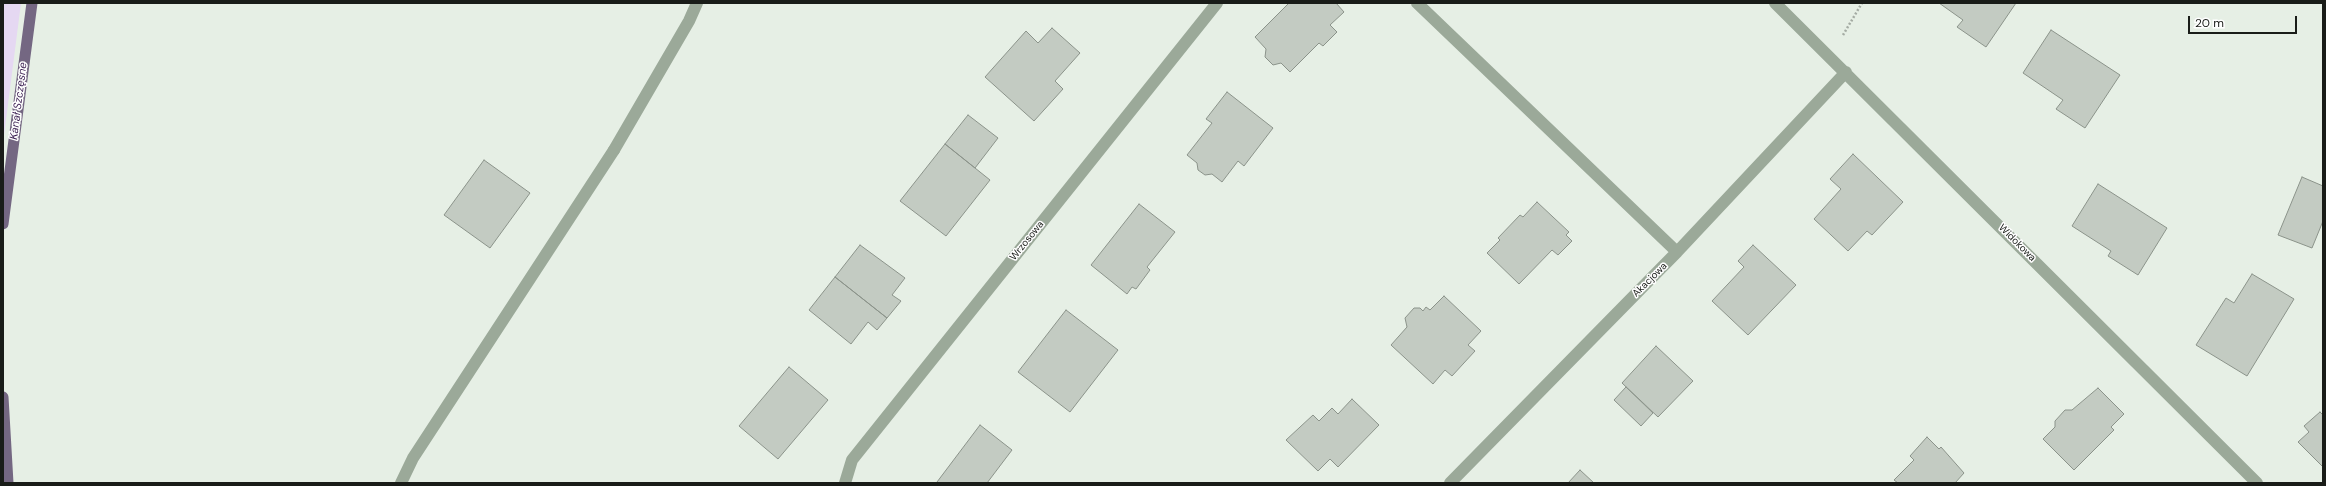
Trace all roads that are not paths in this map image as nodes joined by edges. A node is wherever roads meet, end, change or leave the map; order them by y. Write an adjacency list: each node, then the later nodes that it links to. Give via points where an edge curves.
1 (697, 3): 7 (street, via 614,150 413,458)
2 (1217, 3): 8 (street, Wrzosowa, via 852,460)
3 (1417, 3): 6 (street)
4 (1775, 3): 5 (street, Widokowa)
5 (1846, 72): 6 (street, Akacjowa); 10 (street, Widokowa)
6 (1677, 252): 9 (street, Akacjowa)
7 (401, 483)
8 (845, 483)
9 (1450, 483)
10 (2257, 483)

